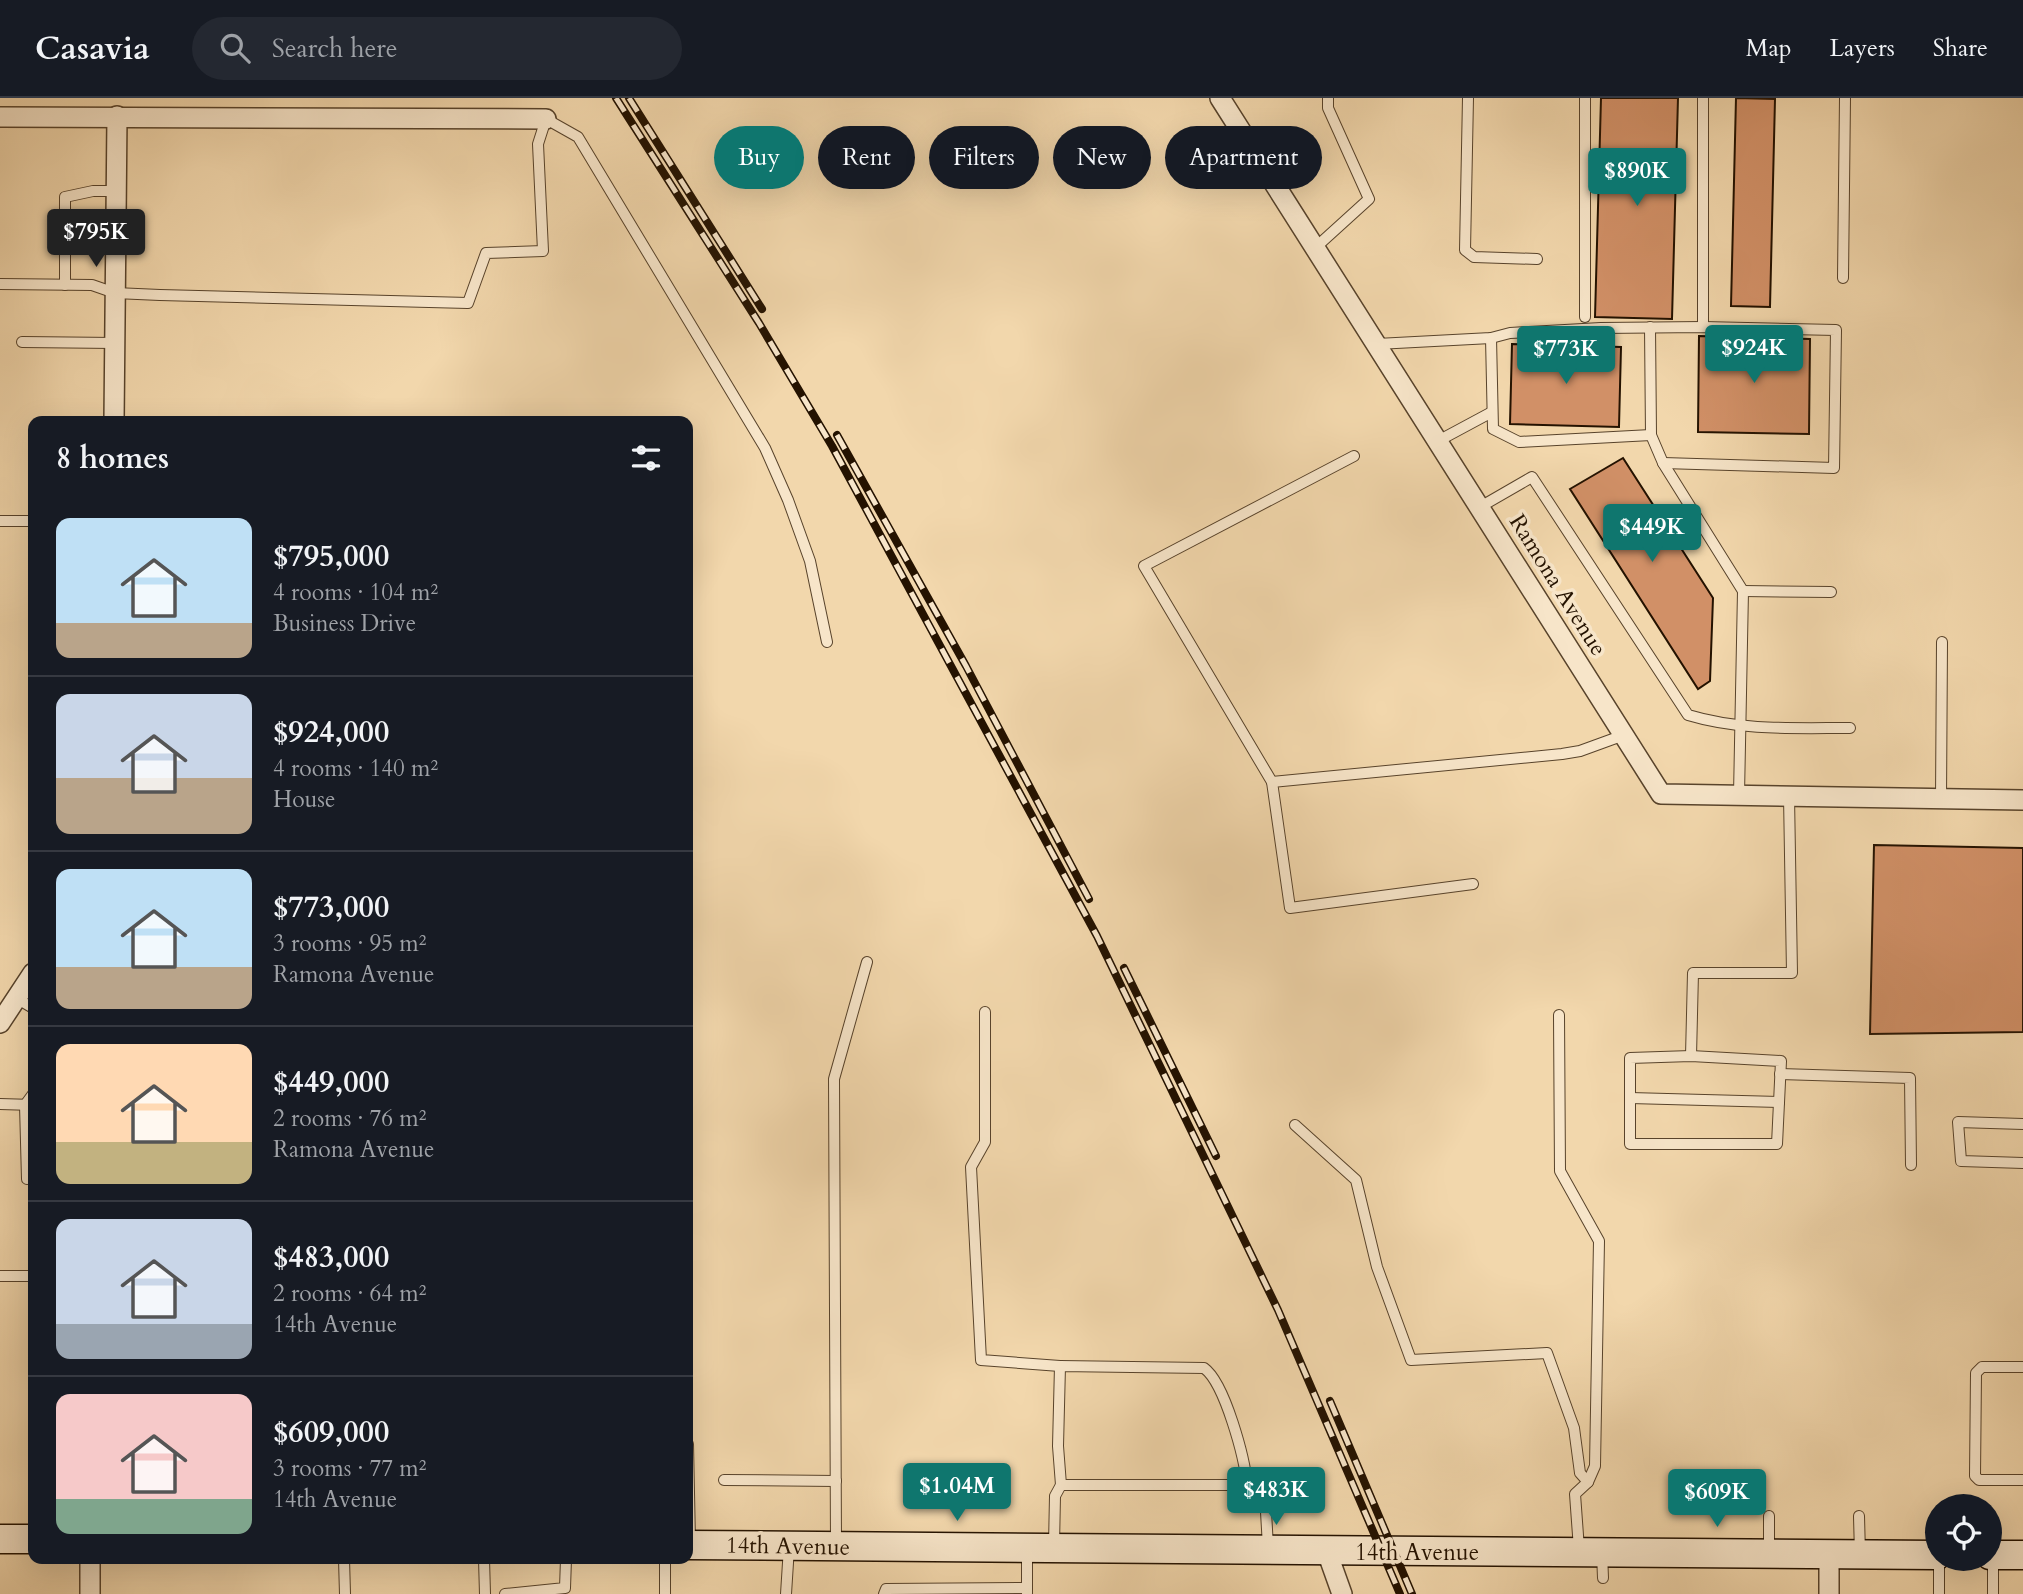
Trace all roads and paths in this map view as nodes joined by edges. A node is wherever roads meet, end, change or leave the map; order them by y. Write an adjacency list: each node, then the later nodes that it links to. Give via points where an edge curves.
1 (1220, 98): 11 (street, Ramona Avenue)
2 (1328, 98): 11 (lane, via 1328,108 1369,199)
3 (1468, 98): 12 (lane, via 1465,250 1474,257)
4 (1585, 98): 17 (lane)
5 (1703, 98): 19 (lane)
6 (1845, 98): 13 (lane)
7 (117, 116): 8 (street); 9 (street); 10 (street)
8 (0, 117)
9 (546, 119): 16 (lane, via 538,144 543,251 486,253 468,303); 35 (lane, via 578,137 765,447 810,561)
10 (116, 191): 15 (lane, via 65,197); 16 (street)
11 (1315, 248): 23 (street, Ramona Avenue)
12 (1536, 259)
13 (1843, 278)
14 (0, 285): 15 (lane)
15 (65, 285): 16 (lane, via 92,285)
16 (116, 293): 22 (street)
17 (1585, 317)
18 (1650, 327): 19 (lane); 20 (lane, via 1510,333); 26 (lane)
19 (1703, 327): 29 (lane, via 1836,330 1834,468)
20 (1491, 338): 23 (lane); 24 (lane)
21 (22, 342): 22 (lane)
22 (115, 343): 25 (street)
23 (1376, 344): 27 (street, Ramona Avenue)
24 (1492, 412): 26 (lane, via 1493,429 1519,442); 27 (lane)
25 (114, 416)
26 (1651, 435): 29 (lane)
27 (1438, 441): 30 (street, Ramona Avenue)
28 (1354, 456): 40 (lane, via 1143,566)
29 (1664, 463): 33 (lane)
30 (1480, 507): 37 (lane, via 1532,477 1688,715); 39 (street, Ramona Avenue)
31 (0, 521): 32 (lane)
32 (28, 521)
33 (1743, 591): 34 (lane); 37 (lane)
34 (1831, 592)
35 (827, 642)
36 (1942, 642): 43 (lane)
37 (1740, 727): 38 (lane); 41 (lane)
38 (1850, 728)
39 (1624, 734): 40 (lane, via 1562,754); 41 (street, Ramona Avenue, via 1661,794)
40 (1272, 782): 45 (lane, via 1290,908)
41 (1739, 795): 42 (street, Ramona Avenue)
42 (1789, 796): 43 (street, Ramona Avenue); 51 (lane, via 1792,972 1693,972)
43 (1941, 799): 44 (street, Ramona Avenue)
44 (2023, 800)
45 (1473, 884)
46 (867, 962): 69 (lane, via 834,1079)
47 (25, 1003): 50 (street)
48 (985, 1012): 65 (lane, via 985,1142 971,1167 981,1360)
49 (1559, 1015): 70 (lane, via 1560,1171 1599,1241 1595,1466)
50 (0, 1023)
51 (1692, 1056): 52 (lane, via 1781,1061); 53 (lane, via 1630,1058)
52 (1780, 1074): 54 (lane); 61 (lane, via 1910,1078)
53 (1630, 1098): 54 (lane); 54 (lane, via 1630,1143 1777,1143)
54 (1779, 1102)
55 (0, 1104): 56 (lane)
56 (28, 1105)
57 (2023, 1124): 60 (lane, via 1958,1122 1961,1161)
58 (1295, 1125): 70 (lane, via 1356,1180 1377,1267 1411,1360 1547,1353 1574,1428 1580,1473)
59 (28, 1142): 62 (lane)
60 (2023, 1163)
61 (1911, 1166)
62 (27, 1179)
63 (0, 1276): 64 (lane)
64 (28, 1276)
65 (1060, 1366): 71 (lane); 72 (lane, via 1204,1368 1219,1385 1245,1464)
66 (2023, 1367): 68 (lane, via 1982,1367 1976,1373 1975,1476 1979,1480)
67 (724, 1480): 69 (lane)
68 (2023, 1480)
69 (836, 1481): 79 (lane)
70 (1588, 1482): 89 (lane, via 1575,1493)
71 (1061, 1485): 72 (lane); 80 (lane)
72 (1247, 1485): 81 (lane, via 1265,1494)
73 (1769, 1516): 83 (lane)
74 (1859, 1516): 87 (lane)
75 (0, 1539): 76 (main road)
76 (28, 1539)
77 (693, 1545): 78 (main road, 14th Avenue)
78 (789, 1546): 79 (main road, 14th Avenue); 103 (lane)
79 (836, 1547): 80 (main road, 14th Avenue)
80 (1040, 1549): 81 (main road, 14th Avenue); 97 (lane)
81 (1269, 1551): 82 (main road, 14th Avenue)
82 (1327, 1552): 89 (main road, 14th Avenue); 105 (street)
83 (1769, 1554): 84 (main road, 14th Avenue); 89 (main road, 14th Avenue)
84 (1829, 1554): 87 (main road, 14th Avenue); 106 (street)
85 (2002, 1555): 86 (main road)
86 (2023, 1555)
87 (1877, 1557): 88 (main road, 14th Avenue)
88 (1925, 1557)
89 (1595, 1561)
90 (90, 1564): 98 (street)
91 (344, 1564): 99 (lane)
92 (484, 1564): 100 (lane)
93 (566, 1564): 101 (lane, via 565,1588)
94 (665, 1564): 102 (lane)
95 (1938, 1571): 107 (lane)
96 (1992, 1571): 108 (lane)
97 (1027, 1591): 104 (lane, via 886,1589)
98 (90, 1594)
99 (345, 1594)
100 (485, 1594)
101 (505, 1594)
102 (665, 1594)
103 (786, 1594)
104 (884, 1594)
105 (1342, 1594)
106 (1829, 1594)
107 (1939, 1594)
108 (1993, 1594)

